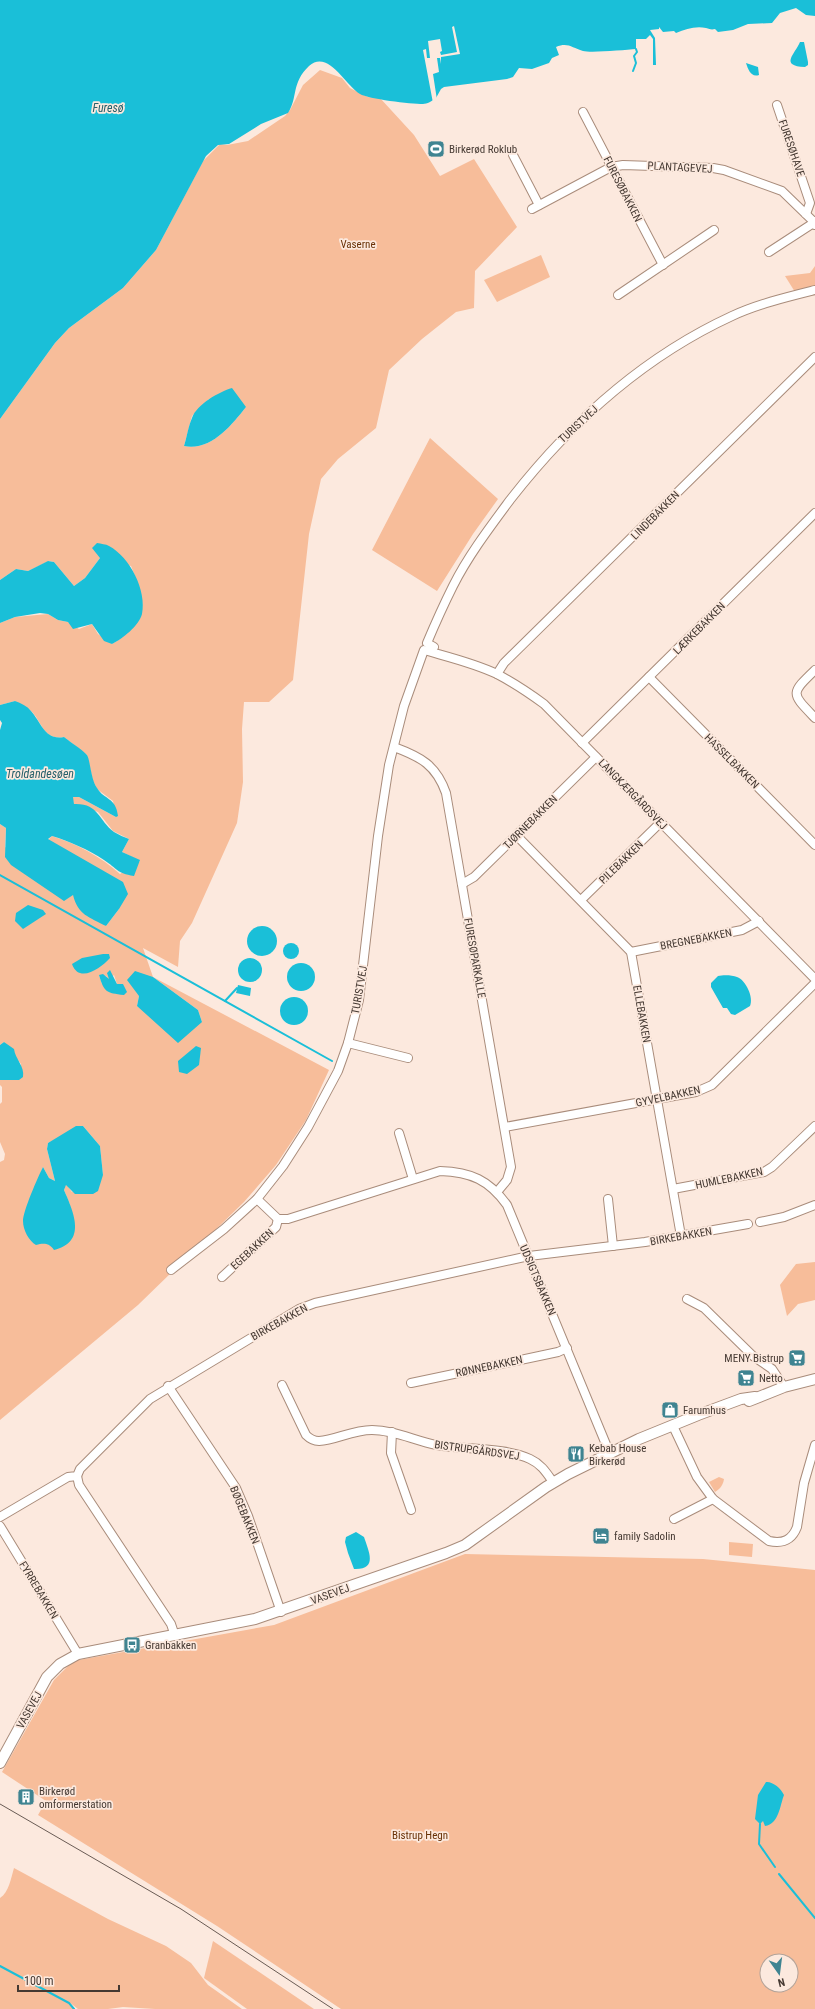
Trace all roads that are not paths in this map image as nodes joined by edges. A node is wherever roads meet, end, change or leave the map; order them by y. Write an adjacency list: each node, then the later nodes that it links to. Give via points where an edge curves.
1 (777, 105): 5 (street, FURESØHAVE, via 810,203)
2 (583, 112): 4 (street, FURESØBAKKEN)
3 (513, 155): 4 (street, PLANTAGEVEJ, via 535,207)
4 (611, 167): 5 (street, PLANTAGEVEJ, via 623,165 724,170 782,191); 9 (street, FURESØBAKKEN)
5 (806, 214): 6 (street, PLANTAGEVEJ)
6 (815, 223): 8 (street, PLANTAGEVEJ)
7 (714, 230): 9 (street)
8 (769, 252)
9 (662, 265): 11 (street)
10 (815, 290): 14 (street, TURISTVEJ, via 767,303 697,333 624,382 558,443 526,480 472,555 454,585 427,643)
11 (618, 295)
12 (815, 356): 17 (street, LINDEBAKKEN, via 504,663)
13 (815, 513): 18 (street, LÆRKEBAKKEN)
14 (434, 647)
15 (424, 650): 17 (street, LANGKÆRGÅRDSVEJ); 21 (street, TURISTVEJ, via 404,706)
16 (815, 670): 19 (street, via 798,687 796,694 798,701)
17 (497, 674): 20 (street, LANGKÆRGÅRDSVEJ, via 544,704)
18 (649, 677): 20 (street, LÆRKEBAKKEN); 25 (street, HASSELBAKKEN)
19 (815, 718)
20 (582, 743): 22 (street, LANGKÆRGÅRDSVEJ)
21 (394, 747): 26 (street, FURESØPARKALLE, via 417,756 432,767 441,780 446,792); 32 (street, TURISTVEJ, via 378,836 359,1000)
22 (596, 757): 23 (street, LANGKÆRGÅRDSVEJ); 24 (street, TJØRNEBAKKEN)
23 (660, 823): 27 (street, PILEBAKKEN); 28 (street, LANGKÆRGÅRDSVEJ)
24 (517, 836): 26 (street, TJØRNEBAKKEN, via 474,877); 27 (street)
25 (815, 845)
26 (462, 884): 36 (street, FURESØPARKALLE)
27 (581, 900): 29 (street)
28 (759, 922): 29 (street, BREGNEBAKKEN, via 742,930); 30 (street, LANGKÆRGÅRDSVEJ)
29 (631, 952): 34 (street, ELLEBAKKEN)
30 (815, 979)
31 (815, 983): 34 (street, GYVELBAKKEN, via 712,1085 696,1092)
32 (348, 1043): 33 (street); 41 (street, TURISTVEJ, via 330,1087 308,1127 283,1166)
33 (408, 1058)
34 (657, 1100): 36 (street, GYVELBAKKEN); 39 (street, ELLEBAKKEN)
35 (815, 1126): 39 (street, HUMLEBAKKEN, via 764,1172)
36 (505, 1127): 40 (street, FURESØPARKALLE, via 511,1167 510,1174)
37 (399, 1133): 38 (street)
38 (413, 1179): 40 (street, UDSIGTSBAKKEN, via 440,1171 455,1172 470,1175); 44 (street, UDSIGTSBAKKEN)
39 (673, 1189): 47 (street, ELLEBAKKEN)
40 (497, 1192): 49 (street, UDSIGTSBAKKEN, via 507,1205)
41 (257, 1199): 44 (street); 50 (street, TURISTVEJ, via 224,1229)
42 (608, 1199): 48 (street)
43 (815, 1205): 45 (street, via 784,1217)
44 (278, 1219): 51 (street, EGEBAKKEN, via 276,1227)
45 (760, 1222)
46 (748, 1224): 47 (street, BIRKEBAKKEN)
47 (681, 1236): 48 (street, BIRKEBAKKEN)
48 (613, 1246): 49 (street, BIRKEBAKKEN)
49 (529, 1256): 53 (street, UDSIGTSBAKKEN); 57 (street, BIRKEBAKKEN, via 315,1303 300,1309)
50 (171, 1270)
51 (222, 1277)
52 (687, 1300): 58 (street, via 704,1308 753,1356 772,1369)
53 (567, 1348): 55 (street, RØNNEBAKKEN); 62 (street, UDSIGTSBAKKEN)
54 (815, 1379): 58 (street, VASEVEJ)
55 (411, 1383)
56 (282, 1385): 60 (street, BISTRUPGÅRDSVEJ, via 306,1435 311,1440 318,1441 352,1432 372,1430)
57 (168, 1386): 63 (street, BIRKEBAKKEN, via 150,1399 80,1469); 70 (street, BØGEBAKKEN, via 236,1488)
58 (784, 1387): 59 (street, VASEVEJ, via 755,1397 742,1405)
59 (673, 1426): 62 (street, VASEVEJ); 65 (street, via 698,1477)
60 (392, 1432): 64 (street, BISTRUPGÅRDSVEJ, via 438,1445 528,1458 540,1464); 66 (street, via 391,1453)
61 (815, 1445): 65 (street, via 804,1483 797,1527 788,1540 777,1543 769,1541)
62 (610, 1454): 64 (street, VASEVEJ)
63 (77, 1476): 67 (street, via 68,1477); 71 (street, via 80,1485 171,1624)
64 (553, 1482): 70 (street, VASEVEJ, via 465,1546)
65 (714, 1499): 68 (street)
66 (411, 1510)
67 (0, 1517)
68 (674, 1519)
69 (0, 1526): 72 (street, FYRREBAKKEN)
70 (281, 1612): 71 (street, VASEVEJ)
71 (175, 1636): 72 (street, VASEVEJ)
72 (78, 1654): 73 (street, VASEVEJ, via 60,1664 47,1677)
73 (0, 1763)

